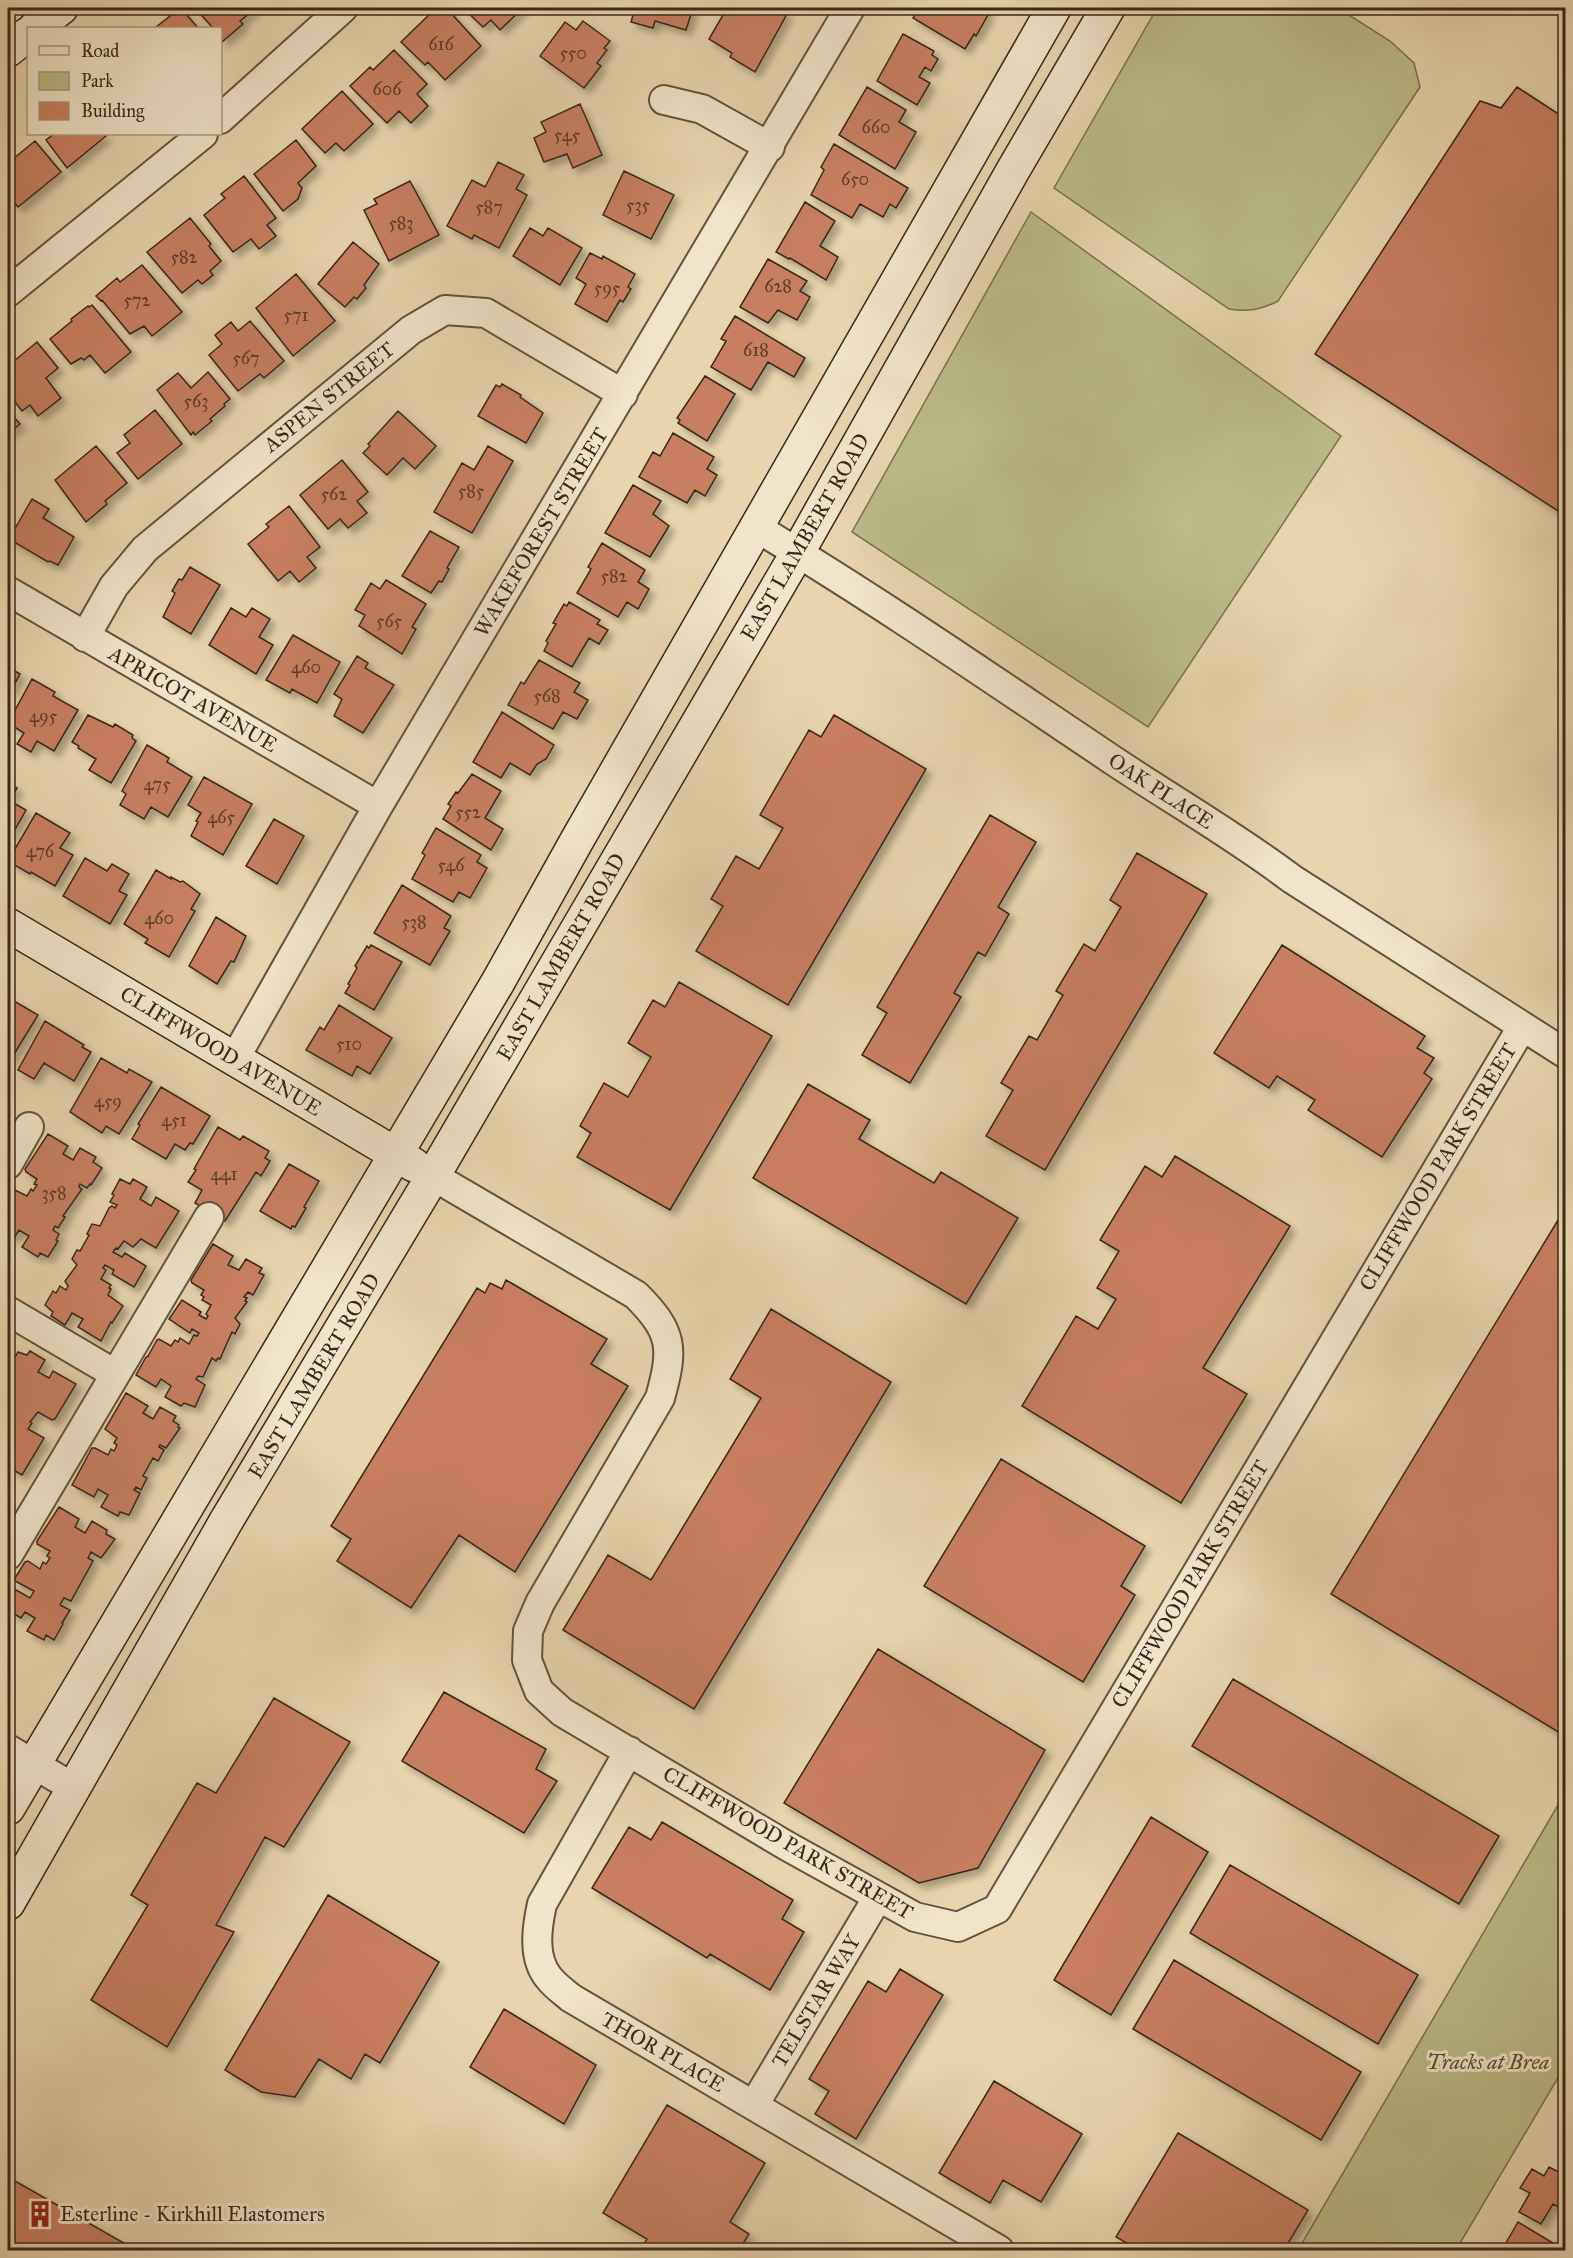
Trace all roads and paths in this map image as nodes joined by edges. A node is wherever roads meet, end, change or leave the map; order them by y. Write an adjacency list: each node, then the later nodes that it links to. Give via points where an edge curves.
1 (61, 8): 6 (main road)
2 (343, 8): 10 (street)
3 (850, 8): 12 (street, WAKEFOREST STREET)
4 (1054, 8): 15 (main road, EAST LAMBERT ROAD)
5 (1106, 8): 16 (main road, EAST LAMBERT ROAD)
6 (36, 27)
7 (27, 34): 8 (main road)
8 (8, 50)
9 (664, 100): 12 (street, via 702,109)
10 (222, 117)
11 (202, 135): 13 (street)
12 (770, 147): 14 (street, WAKEFOREST STREET)
13 (8, 292)
14 (623, 394): 18 (street, ASPEN STREET, via 486,313 445,310 411,330 145,549 114,586); 19 (street, WAKEFOREST STREET)
15 (757, 528): 16 (street, OAK PLACE); 25 (main road, EAST LAMBERT ROAD, via 498,982)
16 (798, 552): 21 (street, OAK PLACE); 27 (main road, EAST LAMBERT ROAD)
17 (8, 591): 18 (street, APRICOT AVENUE)
18 (85, 637): 19 (street, APRICOT AVENUE)
19 (378, 806): 23 (street, WAKEFOREST STREET)
20 (8, 926): 23 (main road, CLIFFWOOD AVENUE)
21 (1522, 1027): 22 (street, OAK PLACE); 36 (street, CLIFFWOOD PARK STREET, via 997,1909 958,1927 915,1917)
22 (1566, 1054)
23 (236, 1058): 25 (main road, CLIFFWOOD AVENUE)
24 (29, 1127): 26 (street)
25 (395, 1154): 27 (main road, CLIFFWOOD AVENUE); 33 (main road, EAST LAMBERT ROAD)
26 (8, 1164)
27 (433, 1176): 32 (street, CLIFFWOOD PARK STREET, via 636,1295 655,1313 667,1338 668,1368 660,1398 540,1603 528,1631 527,1660 539,1691 562,1712); 34 (main road, EAST LAMBERT ROAD, via 225,1523)
28 (208, 1217): 30 (street)
29 (8, 1311): 30 (street)
30 (115, 1374): 31 (street)
31 (8, 1555)
32 (629, 1751): 36 (street, CLIFFWOOD PARK STREET); 38 (street, THOR PLACE, via 542,1904 538,1952 548,1977 571,1998)
33 (20, 1757): 34 (street); 35 (main road, EAST LAMBERT ROAD)
34 (74, 1788): 37 (main road, EAST LAMBERT ROAD)
35 (8, 1808)
36 (878, 1897): 38 (street, TELSTAR WAY)
37 (8, 1903)
38 (754, 2105): 39 (street, THOR PLACE)
39 (999, 2250)

